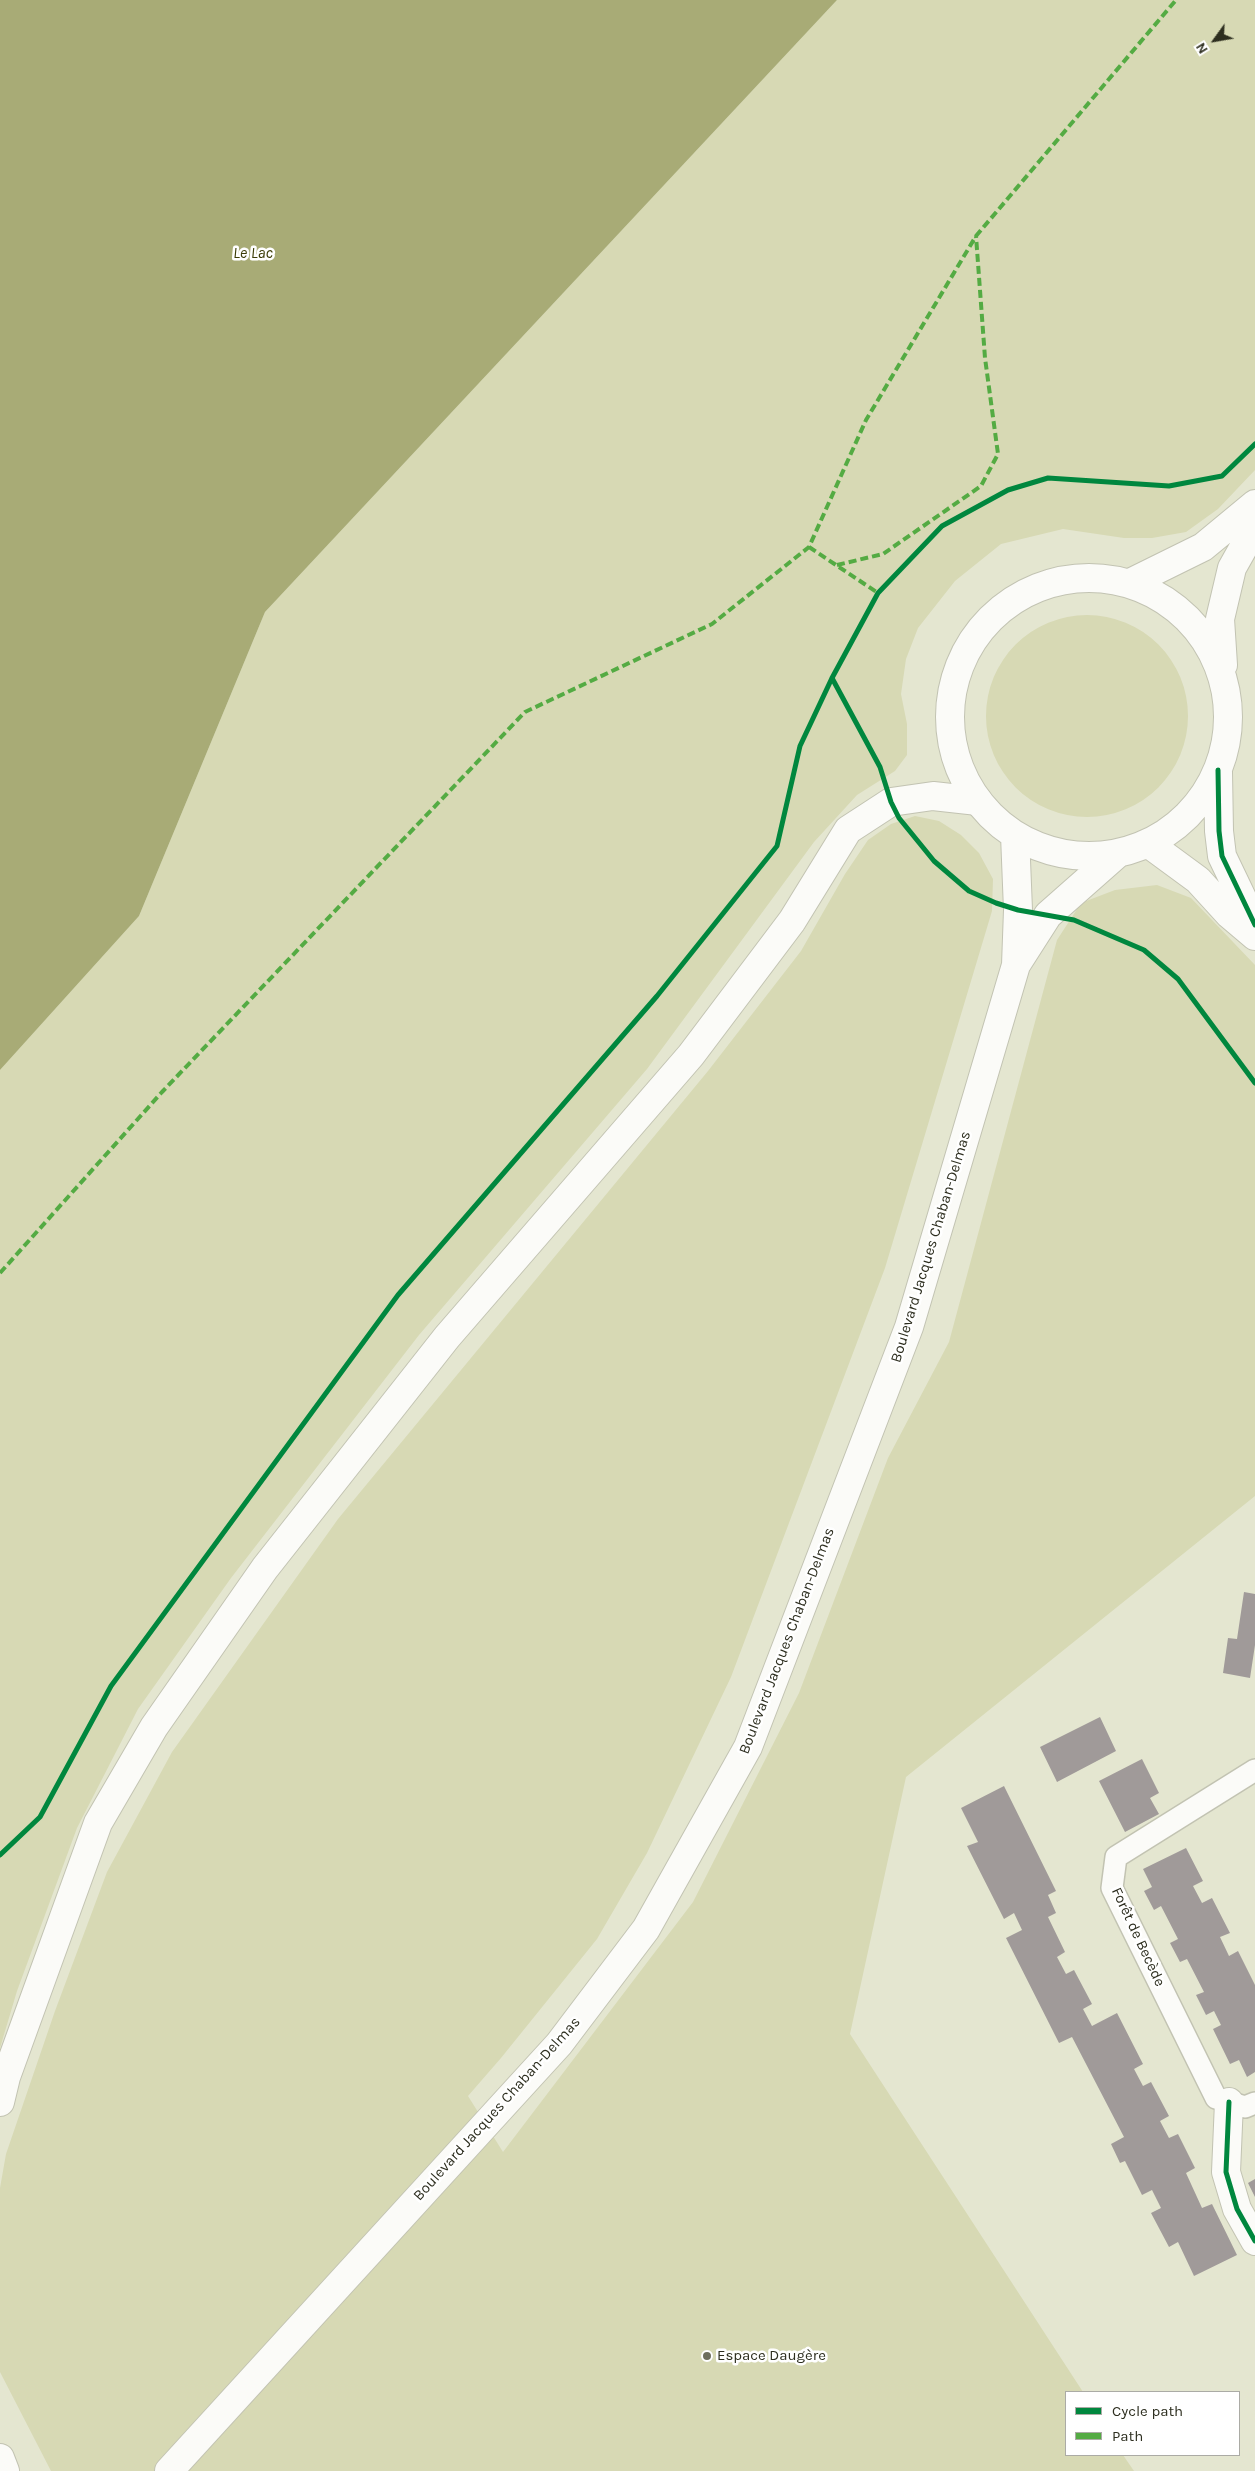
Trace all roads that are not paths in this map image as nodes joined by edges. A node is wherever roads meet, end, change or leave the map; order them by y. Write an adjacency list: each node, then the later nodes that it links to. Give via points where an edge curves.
1 (1255, 504): 3 (main road, via 1203,547)
2 (1255, 527): 4 (main road, via 1232,568 1220,619)
3 (1130, 583): 4 (main road, via 1171,605 1204,638); 6 (main road, via 1091,577 1053,582 1017,597 986,622 965,653 952,691 950,729 959,768)
4 (1224, 681): 5 (main road, via 1229,715 1225,749)
5 (1218, 770): 8 (main road, via 1202,800 1178,825); 10 (main road, via 1218,831 1222,856)
6 (978, 802): 7 (main road); 14 (main road, via 933,796 891,802 848,830 792,921 691,1055 448,1337 265,1568 154,1727 98,1823 6,2077)
7 (1015, 835): 9 (main road, via 1047,850 1081,857); 12 (main road, Boulevard Jacques Chaban-Delmas)
8 (1149, 844): 9 (main road); 11 (main road, via 1198,880 1229,914)
9 (1116, 854): 12 (main road, Boulevard Jacques Chaban-Delmas, via 1048,916)
10 (1255, 925)
11 (1255, 936)
12 (1016, 965): 19 (main road, Boulevard Jacques Chaban-Delmas, via 909,1327 748,1746 646,1929 559,2044)
13 (1255, 1770): 15 (lane, Forêt de Becède, via 1116,1857 1112,1888 1216,2098)
14 (0, 2102)
15 (1242, 2102): 16 (main road, via 1226,2172 1237,2210)
16 (1255, 2241)
17 (0, 2458): 18 (main road)
18 (5, 2471)
19 (169, 2471)

